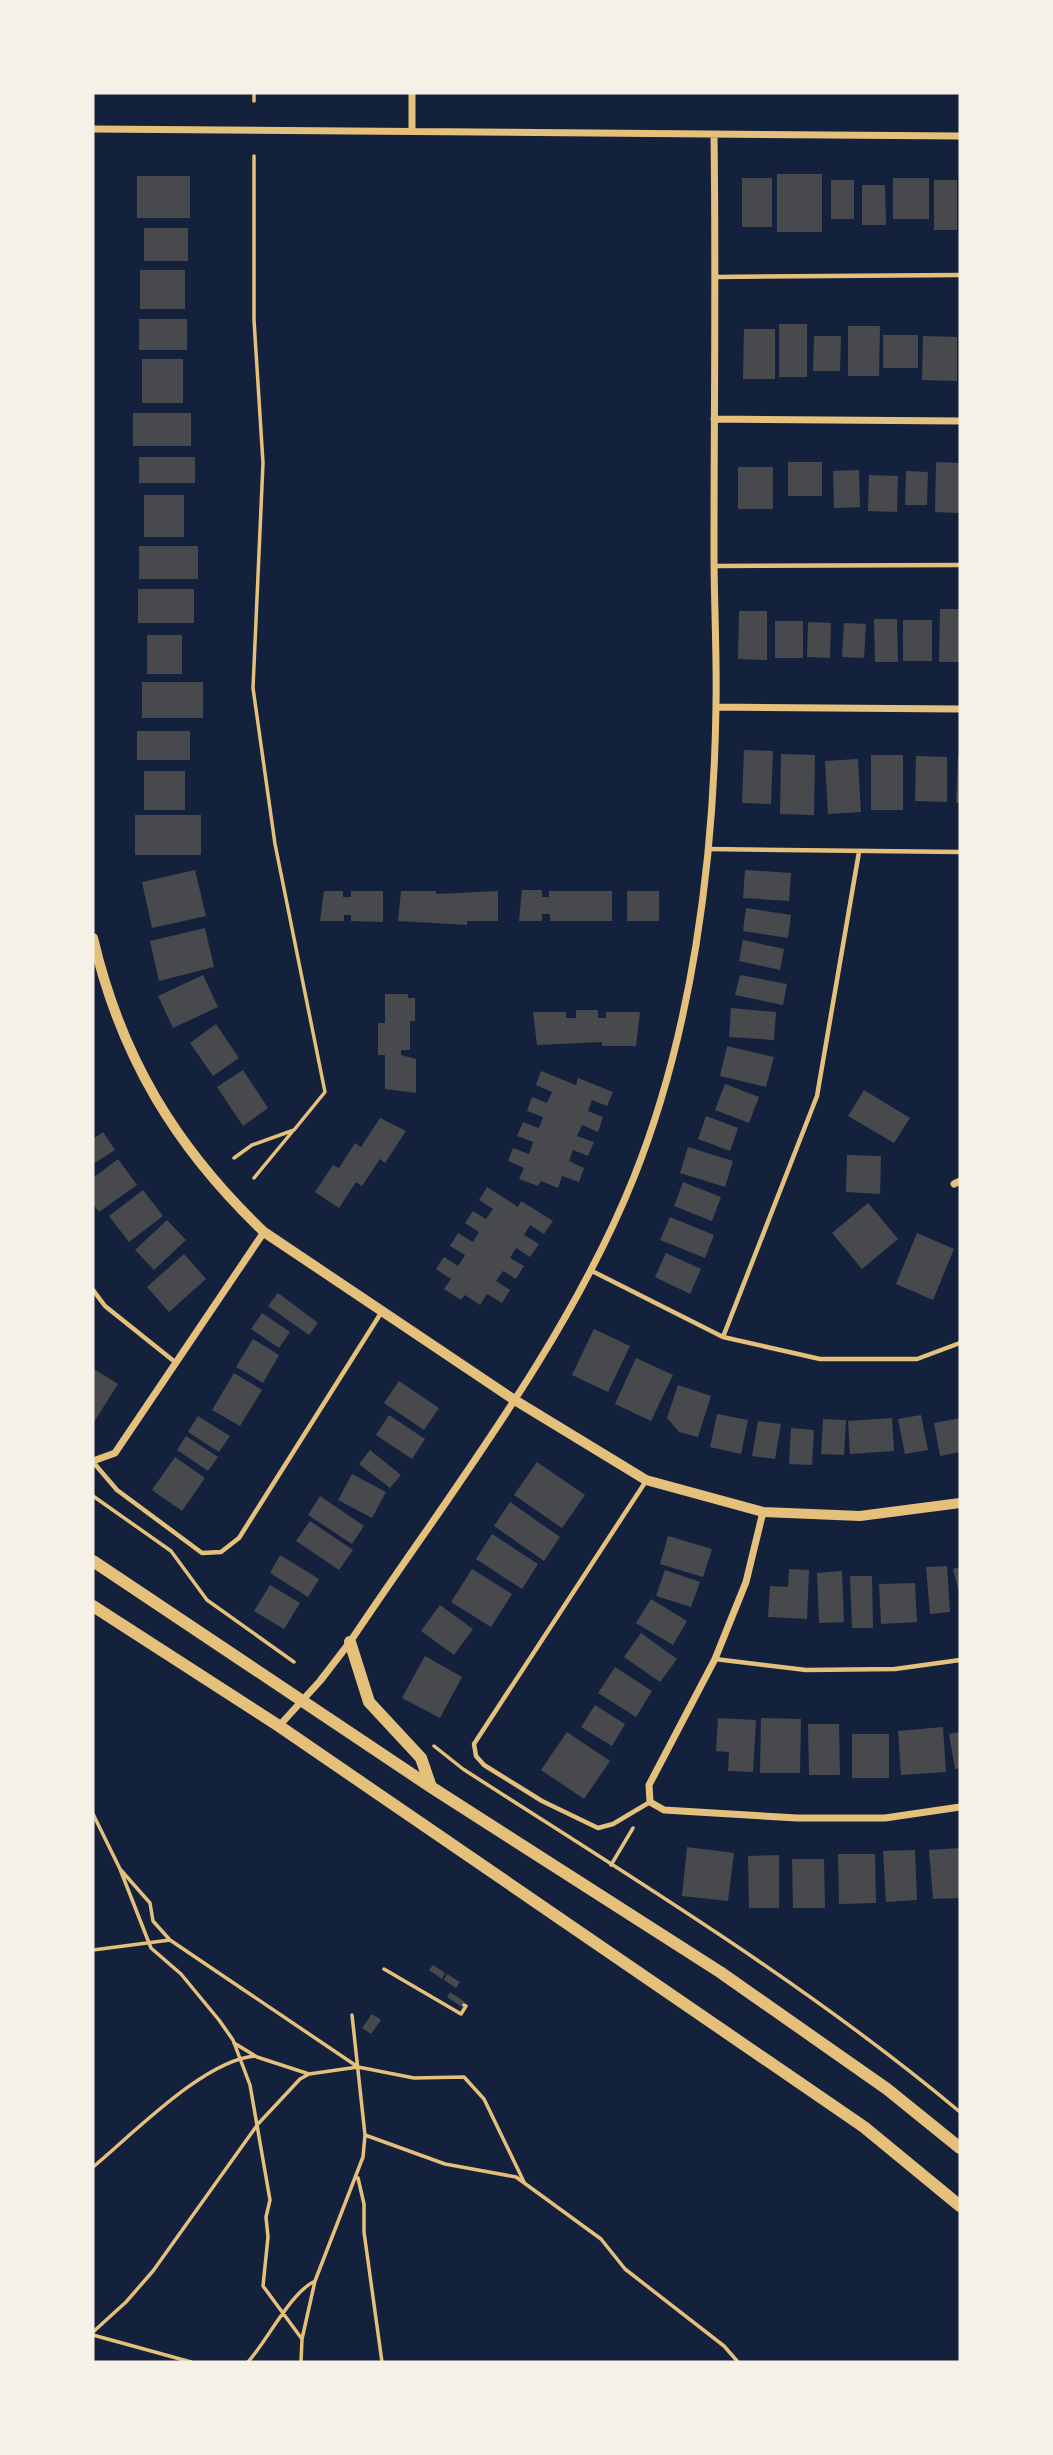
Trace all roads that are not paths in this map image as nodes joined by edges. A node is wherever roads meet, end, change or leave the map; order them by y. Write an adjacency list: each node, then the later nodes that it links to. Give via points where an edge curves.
1 (412, 93): 3 (street)
2 (93, 129): 3 (street)
3 (412, 131): 4 (street)
4 (714, 135): 5 (street); 7 (street)
5 (960, 136)
6 (960, 275): 7 (lane)
7 (716, 277): 8 (street)
8 (714, 419): 9 (street); 11 (street)
9 (960, 421)
10 (960, 565): 11 (lane)
11 (714, 566): 12 (street)
12 (716, 707): 13 (street); 14 (street)
13 (960, 709)
14 (707, 849): 15 (lane); 19 (street, via 693,967 665,1092 634,1178)
15 (859, 852): 16 (lane); 22 (lane, via 817,1096)
16 (960, 852)
17 (93, 938): 18 (street, via 124,1041 167,1121)
18 (264, 1232): 21 (street); 24 (street)
19 (592, 1271): 22 (lane); 25 (street)
20 (93, 1290): 24 (lane)
21 (381, 1313): 25 (street); 26 (lane, via 239,1538 221,1552 201,1553 117,1490)
22 (723, 1337): 23 (lane, via 820,1359 917,1359)
23 (960, 1343)
24 (175, 1362): 26 (street, via 115,1453)
25 (513, 1399): 27 (street); 32 (street)
26 (93, 1461)
27 (646, 1480): 29 (street); 38 (lane, via 474,1744 484,1765 598,1828)
28 (960, 1503): 29 (street, via 860,1516)
29 (763, 1512): 33 (street, via 746,1582)
30 (93, 1561): 35 (main road)
31 (93, 1606): 36 (main road)
32 (350, 1642): 35 (street); 37 (main road, via 369,1702 421,1758)
33 (715, 1659): 34 (lane, via 806,1670 895,1669); 38 (street, via 649,1785)
34 (960, 1660)
35 (303, 1700): 36 (street); 37 (main road)
36 (279, 1726): 41 (main road, via 864,2127)
37 (431, 1787): 40 (main road, via 720,1972 887,2089)
38 (650, 1802): 39 (street, via 664,1810 797,1818 884,1818)
39 (960, 1807)
40 (960, 2148)
41 (960, 2206)

